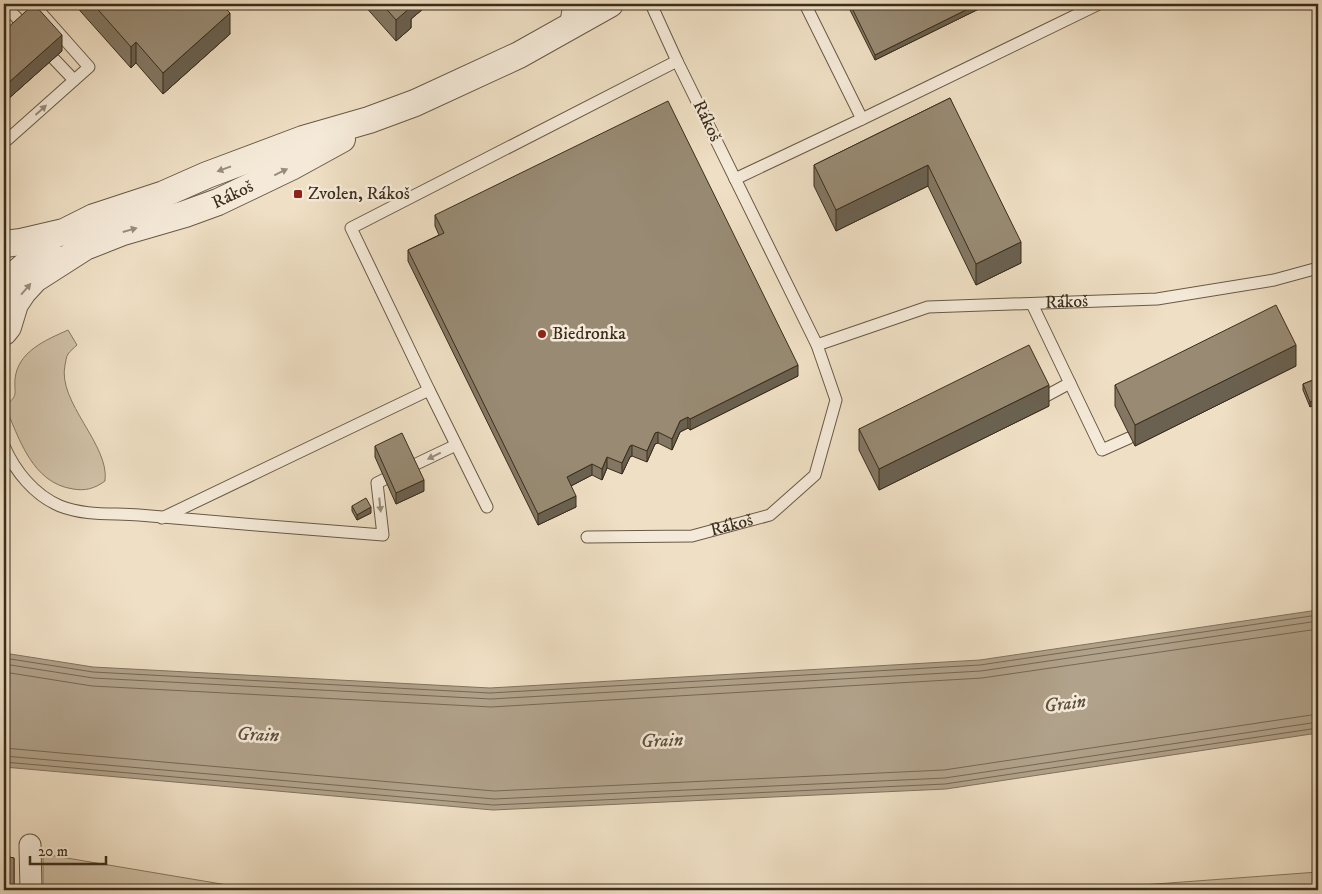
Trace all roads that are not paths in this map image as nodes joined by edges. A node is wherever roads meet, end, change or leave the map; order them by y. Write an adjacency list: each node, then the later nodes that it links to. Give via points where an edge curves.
1 (4, 4): 8 (lane)
2 (33, 4): 12 (lane, via 89,67)
3 (569, 4): 9 (lane)
4 (610, 4): 9 (street, Rákoš)
5 (651, 4): 11 (lane, Rákoš)
6 (805, 4): 14 (lane)
7 (1099, 4): 14 (lane)
8 (26, 28)
9 (565, 30): 13 (street, Rákoš, via 479,74)
10 (54, 59): 12 (lane)
11 (677, 61): 16 (lane, Rákoš); 27 (lane, via 350,228)
12 (74, 80): 15 (lane, one-way to 12, via 7,140)
13 (370, 120): 17 (street, Rákoš, one-way to 17, via 303,139 164,194); 20 (street, Rákoš, one-way to 13, via 218,202 334,144)
14 (862, 120): 16 (lane)
15 (4, 138)
16 (735, 179): 25 (lane, Rákoš)
17 (94, 217): 18 (street, Rákoš, via 59,217); 19 (street, Rákoš, via 64,232)
18 (4, 226)
19 (4, 244)
20 (85, 247): 22 (street, Rákoš, via 61,249 28,263); 24 (street, Rákoš, one-way to 20, via 15,304 35,279)
21 (1318, 268): 23 (lane, Rákoš, via 1274,280 1157,300)
22 (4, 284)
23 (1032, 304): 25 (lane, Rákoš, via 928,307); 26 (lane)
24 (4, 332)
25 (817, 345): 36 (lane, Rákoš, via 836,400 831,419 815,475 770,515 692,536)
26 (1070, 383): 28 (lane); 29 (lane, via 1102,450)
27 (429, 390): 30 (lane); 35 (lane)
28 (1046, 396)
29 (1129, 438)
30 (456, 445): 32 (lane, one-way to 32); 34 (lane)
31 (4, 446): 35 (lane, via 24,479 59,506 96,514)
32 (412, 466)
33 (385, 479): 35 (lane, one-way to 35, via 377,483 383,535)
34 (487, 507)
35 (162, 518)
36 (587, 537)
37 (30, 845): 38 (street)
38 (31, 890)

